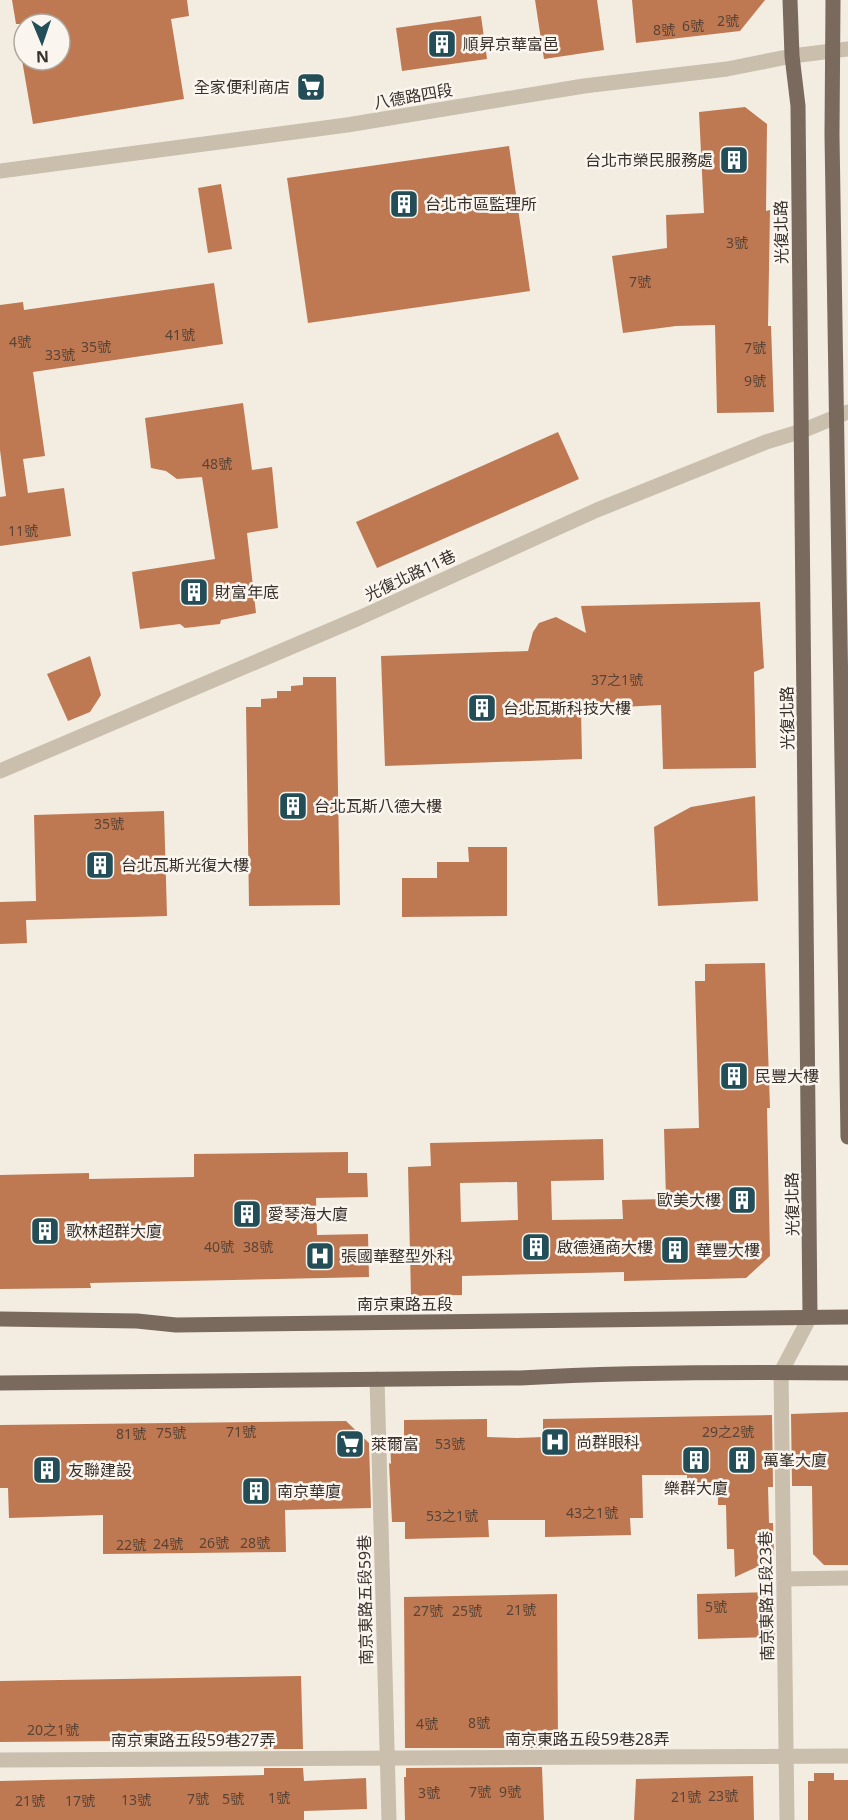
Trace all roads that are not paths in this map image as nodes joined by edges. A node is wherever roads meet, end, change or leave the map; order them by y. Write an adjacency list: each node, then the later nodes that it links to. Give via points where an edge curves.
1 (790, 0): 5 (main road, 光復北路)
2 (833, 0): 4 (main road)
3 (848, 49): 4 (street, 八德路四段)
4 (832, 52): 5 (street, 八德路四段); 7 (main road)
5 (792, 56): 6 (street, 八德路四段, via 347,125); 8 (main road, 光復北路, via 798,106)
6 (0, 171)
7 (842, 414): 8 (street, 光復北路11巷); 9 (main road)
8 (802, 431): 10 (street, 光復北路11巷, via 597,510 359,618); 12 (main road, 光復北路)
9 (844, 652): 11 (main road)
10 (0, 771)
11 (848, 1137)
12 (810, 1317): 13 (main road, 南京東路五段); 14 (main road, 南京東路五段, via 176,1325); 15 (street, 光復北路)
13 (848, 1317)
14 (0, 1319)
15 (781, 1372): 16 (main road); 17 (main road); 20 (street, 南京東路五段23巷)
16 (848, 1373)
17 (378, 1379): 18 (main road); 22 (street, 南京東路五段59巷)
18 (0, 1383)
19 (848, 1578): 20 (street)
20 (784, 1579): 23 (street, 南京東路五段23巷)
21 (848, 1756): 23 (street, 南京東路五段59巷28弄)
22 (387, 1757): 23 (street, 南京東路五段59巷28弄); 24 (street, 南京東路五段59巷27弄); 25 (street, 南京東路五段59巷)
23 (786, 1757): 26 (street, 南京東路五段23巷)
24 (0, 1760)
25 (389, 1820)
26 (787, 1820)

